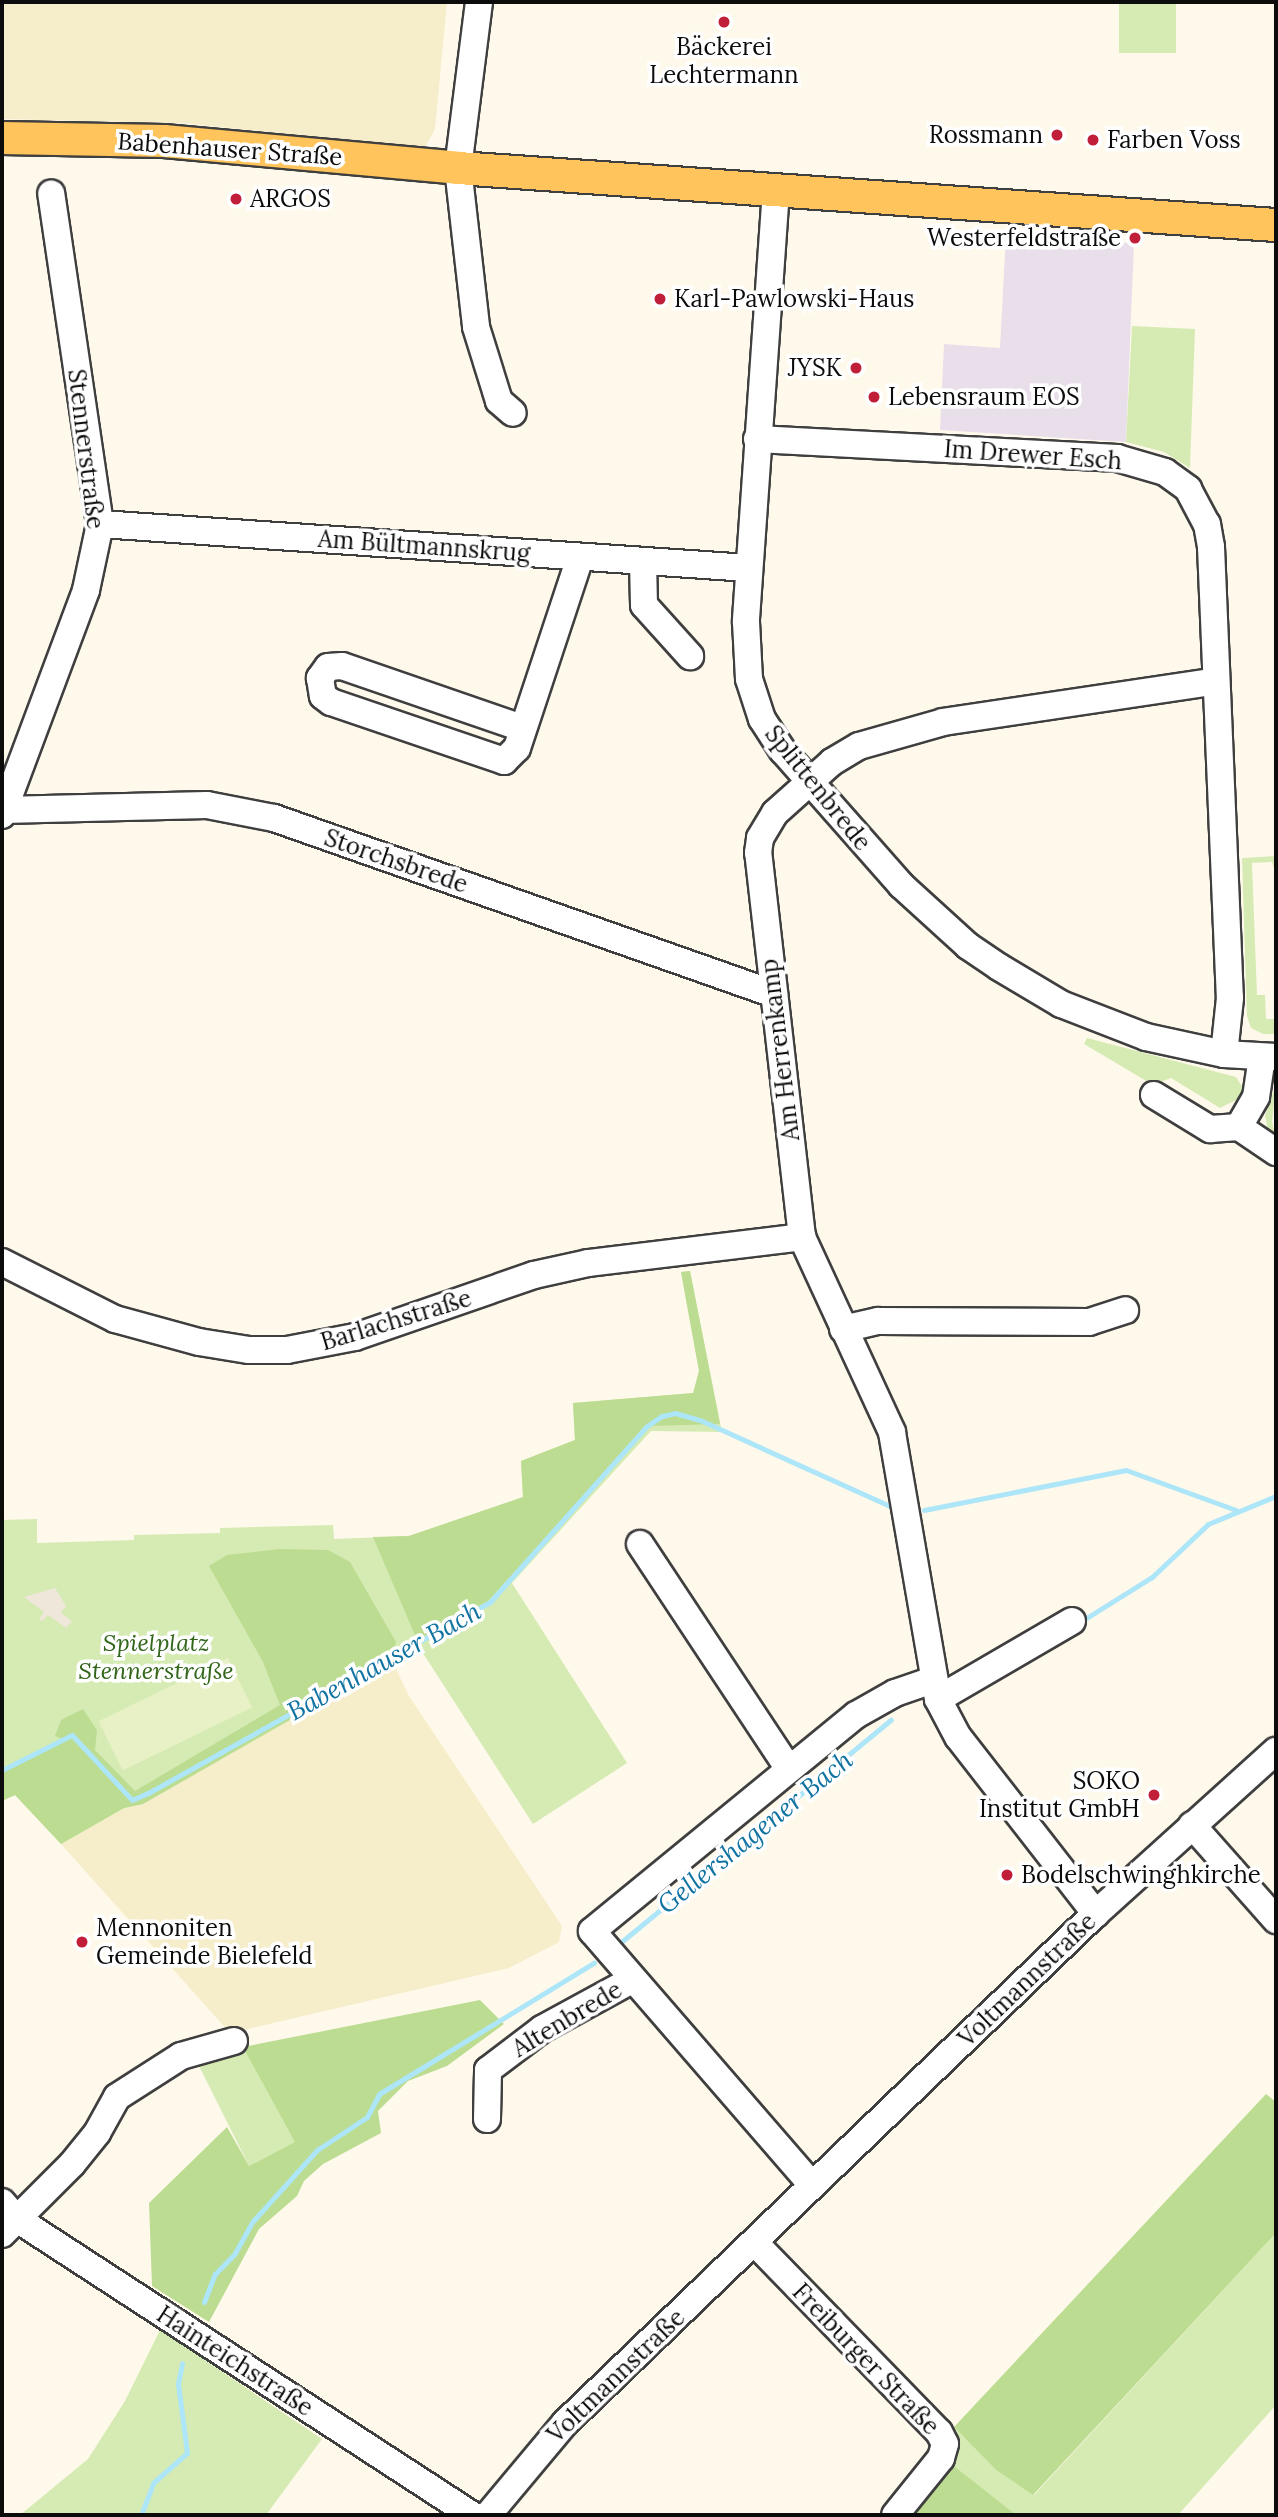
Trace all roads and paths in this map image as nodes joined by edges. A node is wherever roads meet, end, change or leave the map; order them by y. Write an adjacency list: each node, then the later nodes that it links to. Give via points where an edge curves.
1 (480, 2): 3 (street)
2 (2, 138): 3 (main road, Babenhauser Straße, via 163,141)
3 (458, 168): 4 (main road, Babenhauser Straße); 7 (street, via 476,327 499,401)
4 (776, 190): 6 (main road, Babenhauser Straße); 8 (street, Splittenbrede)
5 (51, 194): 9 (street, Stennerstraße)
6 (1276, 225)
7 (513, 412)
8 (757, 439): 12 (street, Splittenbrede); 14 (street, Im Drewer Esch, via 1117,458 1166,472 1188,489 1207,524)
9 (100, 524): 10 (street, Am Bültmannskrug); 17 (street, Stennerstraße, via 86,590)
10 (580, 557): 11 (street, Am Bültmannskrug); 15 (street)
11 (643, 561): 12 (street, Am Bültmannskrug); 13 (street, via 644,605)
12 (748, 568): 16 (street, Splittenbrede, via 746,653 755,701 783,751)
13 (690, 656)
14 (1216, 681): 16 (street, via 943,722 859,746); 19 (street, Im Drewer Esch, via 1230,998)
15 (522, 728): 15 (street, via 342,666 328,667 320,678 323,696 331,702 494,761 512,757)
16 (809, 782): 18 (street, Am Herrenkamp, via 775,813 760,838 759,867); 19 (street, Splittenbrede, via 901,885 968,946 999,967 1061,1004 1126,1030)
17 (3, 813): 18 (street, Storchsbrede, via 207,805 274,818)
18 (774, 994): 24 (street, Am Herrenkamp)
19 (1224, 1054): 20 (street, Splittenbrede)
20 (1269, 1057): 22 (street, Splittenbrede, via 1256,1097)
21 (1154, 1095): 22 (street, via 1210,1129)
22 (1239, 1127): 23 (street)
23 (1276, 1152)
24 (802, 1237): 25 (street, Barlachstraße, via 588,1263 534,1275 355,1337 287,1350 248,1350 199,1342 115,1319); 27 (street, Am Herrenkamp)
25 (2, 1262)
26 (1125, 1310): 27 (street, via 1089,1322 878,1321)
27 (843, 1329): 30 (street, Am Herrenkamp, via 879,1400 898,1458)
28 (640, 1544): 32 (street)
29 (1072, 1621): 30 (street)
30 (936, 1690): 32 (street, Altenbrede, via 875,1704); 34 (street, Am Herrenkamp, via 958,1737)
31 (1276, 1751): 33 (street, Voltmannstraße)
32 (789, 1768): 36 (street, Altenbrede, via 592,1931)
33 (1192, 1825): 34 (street, Voltmannstraße); 35 (street)
34 (1096, 1914): 39 (street, Voltmannstraße)
35 (1276, 1920)
36 (632, 1980): 38 (street, Altenbrede, via 542,2029 488,2070); 39 (street)
37 (234, 2041): 40 (street, via 181,2056 117,2096 97,2133 72,2164)
38 (487, 2119)
39 (812, 2185): 41 (street, Voltmannstraße)
40 (7, 2218): 42 (street, Hainteichstraße)
41 (754, 2242): 43 (street, Voltmannstraße, via 565,2423); 44 (street, Freiburger Straße, via 939,2432 945,2444 941,2458)
42 (472, 2515)
43 (488, 2515)
44 (895, 2515)

